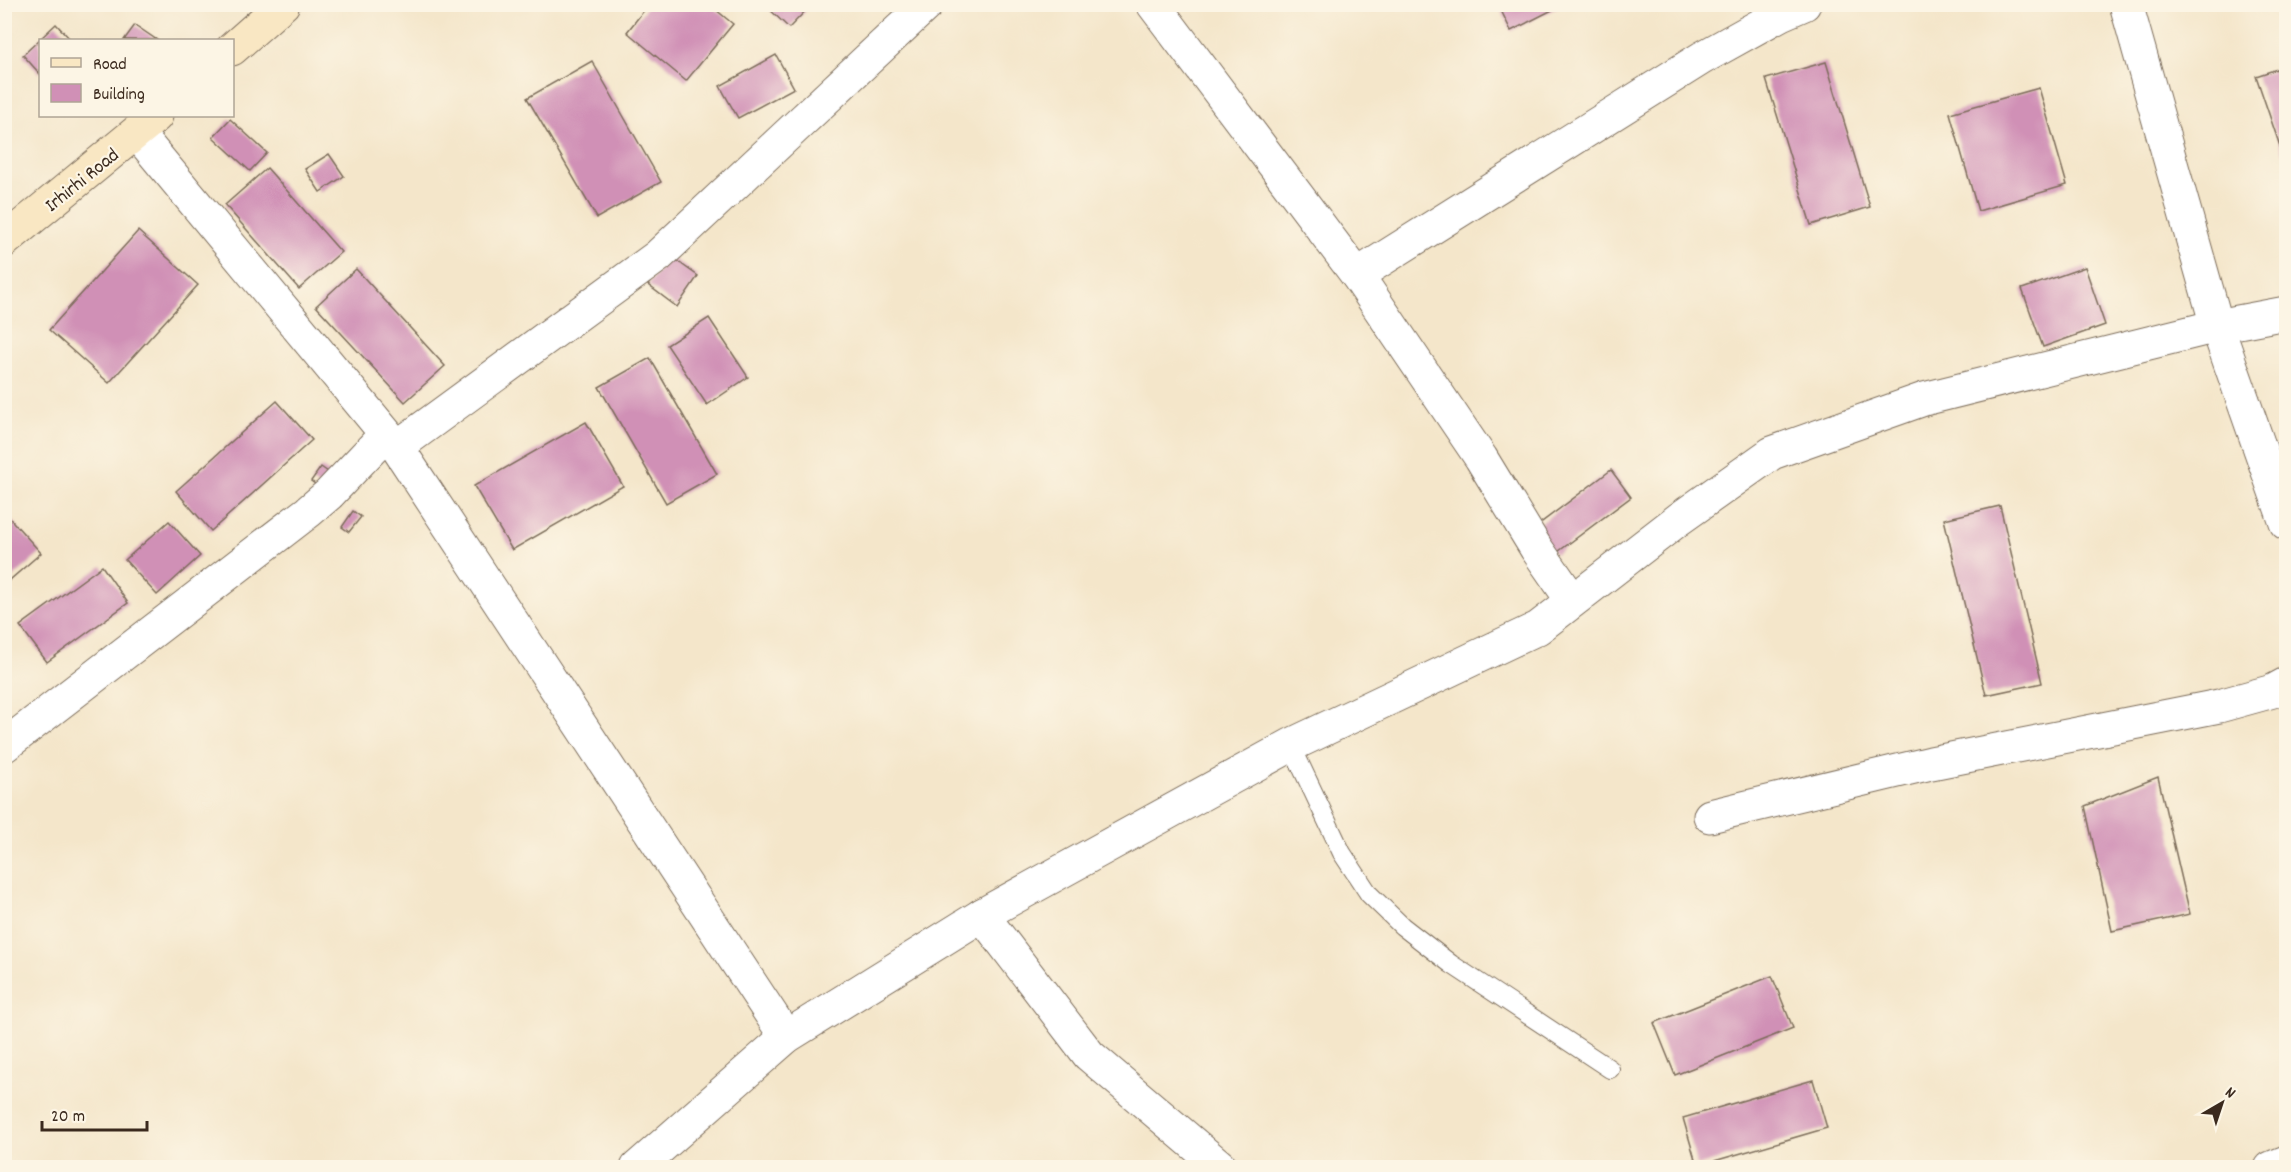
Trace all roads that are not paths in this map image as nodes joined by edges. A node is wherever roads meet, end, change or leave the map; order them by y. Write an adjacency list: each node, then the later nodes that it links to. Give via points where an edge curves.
1 (283, 4): 6 (street)
2 (927, 4): 12 (street, via 658,256)
3 (1153, 4): 9 (street)
4 (1804, 4): 9 (street, via 1702,58)
5 (2126, 4): 11 (street)
6 (234, 47)
7 (146, 124): 8 (street, Irhirhi Road); 12 (street)
8 (4, 241)
9 (1357, 275): 14 (street)
10 (2286, 314): 11 (street)
11 (2217, 326): 13 (street); 14 (street, via 1924,399 1772,453)
12 (391, 441): 17 (street, via 308,512); 20 (street)
13 (2286, 523)
14 (1572, 600): 16 (street, via 1538,628)
15 (2286, 684): 18 (street, via 2219,706 1931,763)
16 (1291, 745): 19 (street); 21 (lane, via 1341,853 1369,894 1451,964)
17 (4, 746)
18 (1710, 816)
19 (982, 915): 20 (street); 24 (street, via 1089,1055)
20 (786, 1037): 23 (street)
21 (1610, 1069)
22 (2286, 1162): 25 (street)
23 (644, 1165)
24 (1222, 1167)
25 (2271, 1167)

